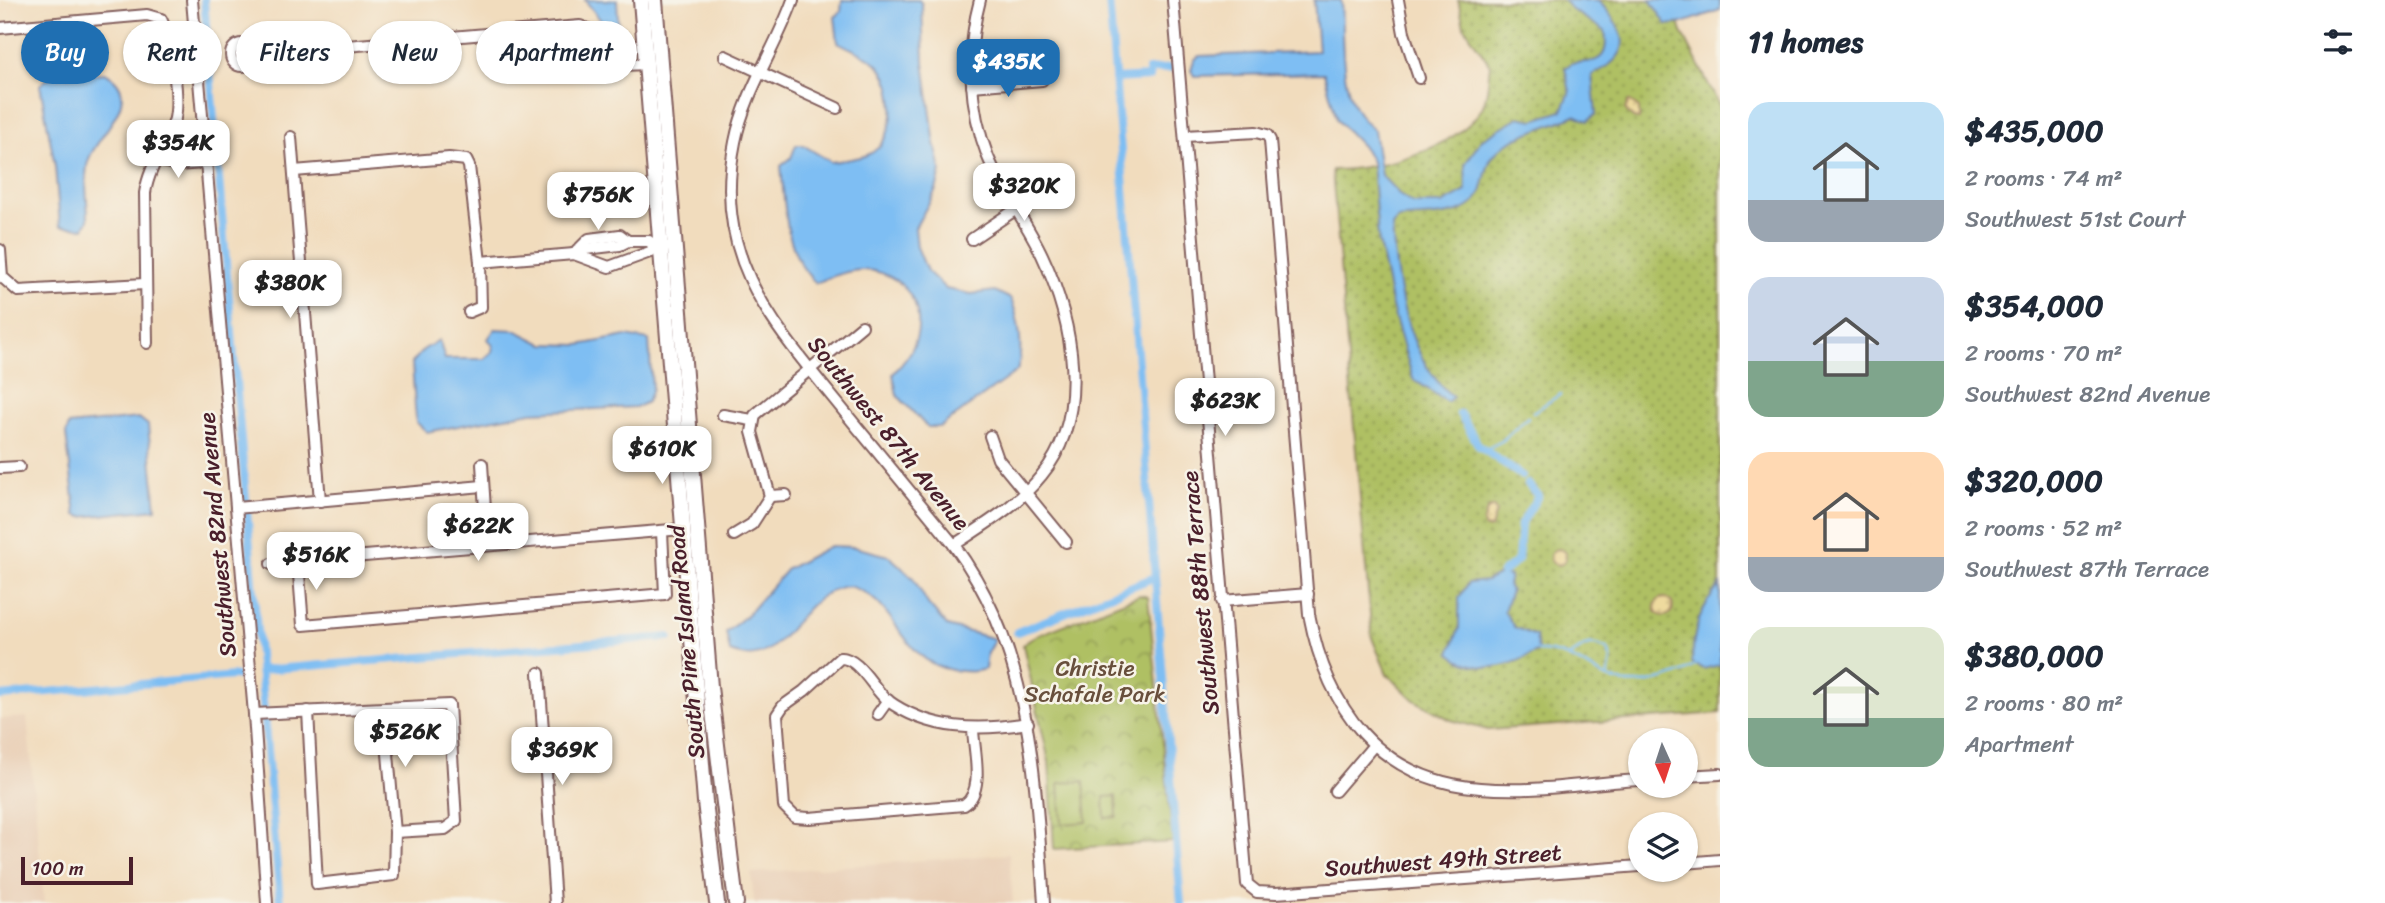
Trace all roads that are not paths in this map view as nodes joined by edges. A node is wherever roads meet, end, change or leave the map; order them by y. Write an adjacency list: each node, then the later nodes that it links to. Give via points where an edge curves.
1 (192, 0): 20 (street, Southwest 82nd Avenue)
2 (641, 0): 11 (main road, South Pine Island Road)
3 (655, 0): 26 (main road, South Pine Island Road)
4 (793, 0): 12 (street, Southwest 87th Avenue)
5 (980, 0): 15 (street, via 972,39)
6 (1173, 0): 17 (street, Southwest 88th Terrace)
7 (1398, 0): 13 (street)
8 (0, 28): 19 (street, via 147,15 161,19 169,35 176,114)
9 (354, 45): 11 (street, via 580,26 590,30 595,59 601,66)
10 (725, 56): 12 (street)
11 (646, 64): 26 (main road, South Pine Island Road)
12 (761, 73): 16 (street); 35 (street, Southwest 87th Avenue, via 735,141 730,193 733,228 758,299)
13 (1419, 78)
14 (1042, 80): 15 (street)
15 (972, 86): 23 (street, via 988,156)
16 (837, 108)
17 (1185, 136): 57 (street, via 1268,135); 58 (street, Southwest 88th Terrace)
18 (291, 137): 21 (street)
19 (156, 159): 20 (street, via 177,165); 31 (street, via 145,193)
20 (204, 163): 48 (street, Southwest 82nd Avenue)
21 (294, 171): 29 (street, via 466,160); 47 (street)
22 (1058, 181): 23 (street)
23 (1016, 209): 24 (street); 44 (street, via 1053,283 1064,318 1073,385 1071,414 1060,448)
24 (972, 239)
25 (601, 242): 26 (street, via 620,235 628,241 649,240); 28 (street, via 589,239); 30 (street)
26 (663, 246): 30 (street, via 610,267); 38 (main road, South Pine Island Road)
27 (0, 250): 31 (street, via 2,277 18,291)
28 (576, 252): 29 (street); 30 (street)
29 (480, 262): 32 (street, via 481,307)
30 (596, 263)
31 (145, 284): 34 (street)
32 (469, 312)
33 (862, 326): 35 (street)
34 (147, 343)
35 (810, 369): 37 (street); 54 (street, Southwest 87th Avenue)
36 (723, 415): 37 (street)
37 (752, 420): 46 (street)
38 (683, 436): 50 (main road, South Pine Island Road); 80 (main road, South Pine Island Road)
39 (990, 436): 44 (street, via 998,460)
40 (482, 464): 43 (street)
41 (19, 467): 42 (street)
42 (0, 468)
43 (483, 486): 47 (street); 49 (street)
44 (1025, 493): 53 (street); 54 (street)
45 (786, 495): 46 (street)
46 (770, 496): 52 (street, via 752,524)
47 (320, 501): 48 (street)
48 (239, 508): 63 (street, Southwest 82nd Avenue)
49 (485, 509)
50 (683, 529): 51 (street); 79 (main road, South Pine Island Road)
51 (662, 532): 55 (street); 55 (street, via 665,594 303,625)
52 (734, 535)
53 (1066, 541)
54 (954, 545): 65 (street, Southwest 87th Avenue, via 999,624)
55 (298, 562): 56 (street)
56 (271, 564)
57 (1308, 594): 58 (street); 67 (street, via 1312,631 1326,678 1343,709)
58 (1222, 601): 76 (street, Southwest 88th Terrace, via 1244,876)
59 (539, 673): 78 (street)
60 (888, 700): 64 (street); 66 (street, via 931,720); 66 (street, via 843,658 779,710 782,800 788,812 809,818 969,803 976,787)
61 (384, 709): 62 (street); 72 (street); 72 (street, via 449,705 456,821 445,829)
62 (308, 711): 63 (street); 72 (street, via 317,884 394,875)
63 (255, 714): 77 (street, Southwest 82nd Avenue)
64 (878, 715)
65 (1028, 723): 66 (street); 81 (street, Southwest 87th Avenue)
66 (973, 730)
67 (1374, 745): 70 (street, via 1428,777 1480,788); 71 (street)
68 (1720, 774): 69 (street)
69 (1698, 775)
70 (1628, 781)
71 (1335, 791)
72 (395, 832)
73 (1720, 860): 74 (street)
74 (1698, 862)
75 (1628, 867): 76 (street, Southwest 49th Street, via 1262,894)
76 (1250, 888)
77 (267, 903)
78 (555, 903)
79 (717, 903)
80 (736, 903)
81 (1044, 903)

